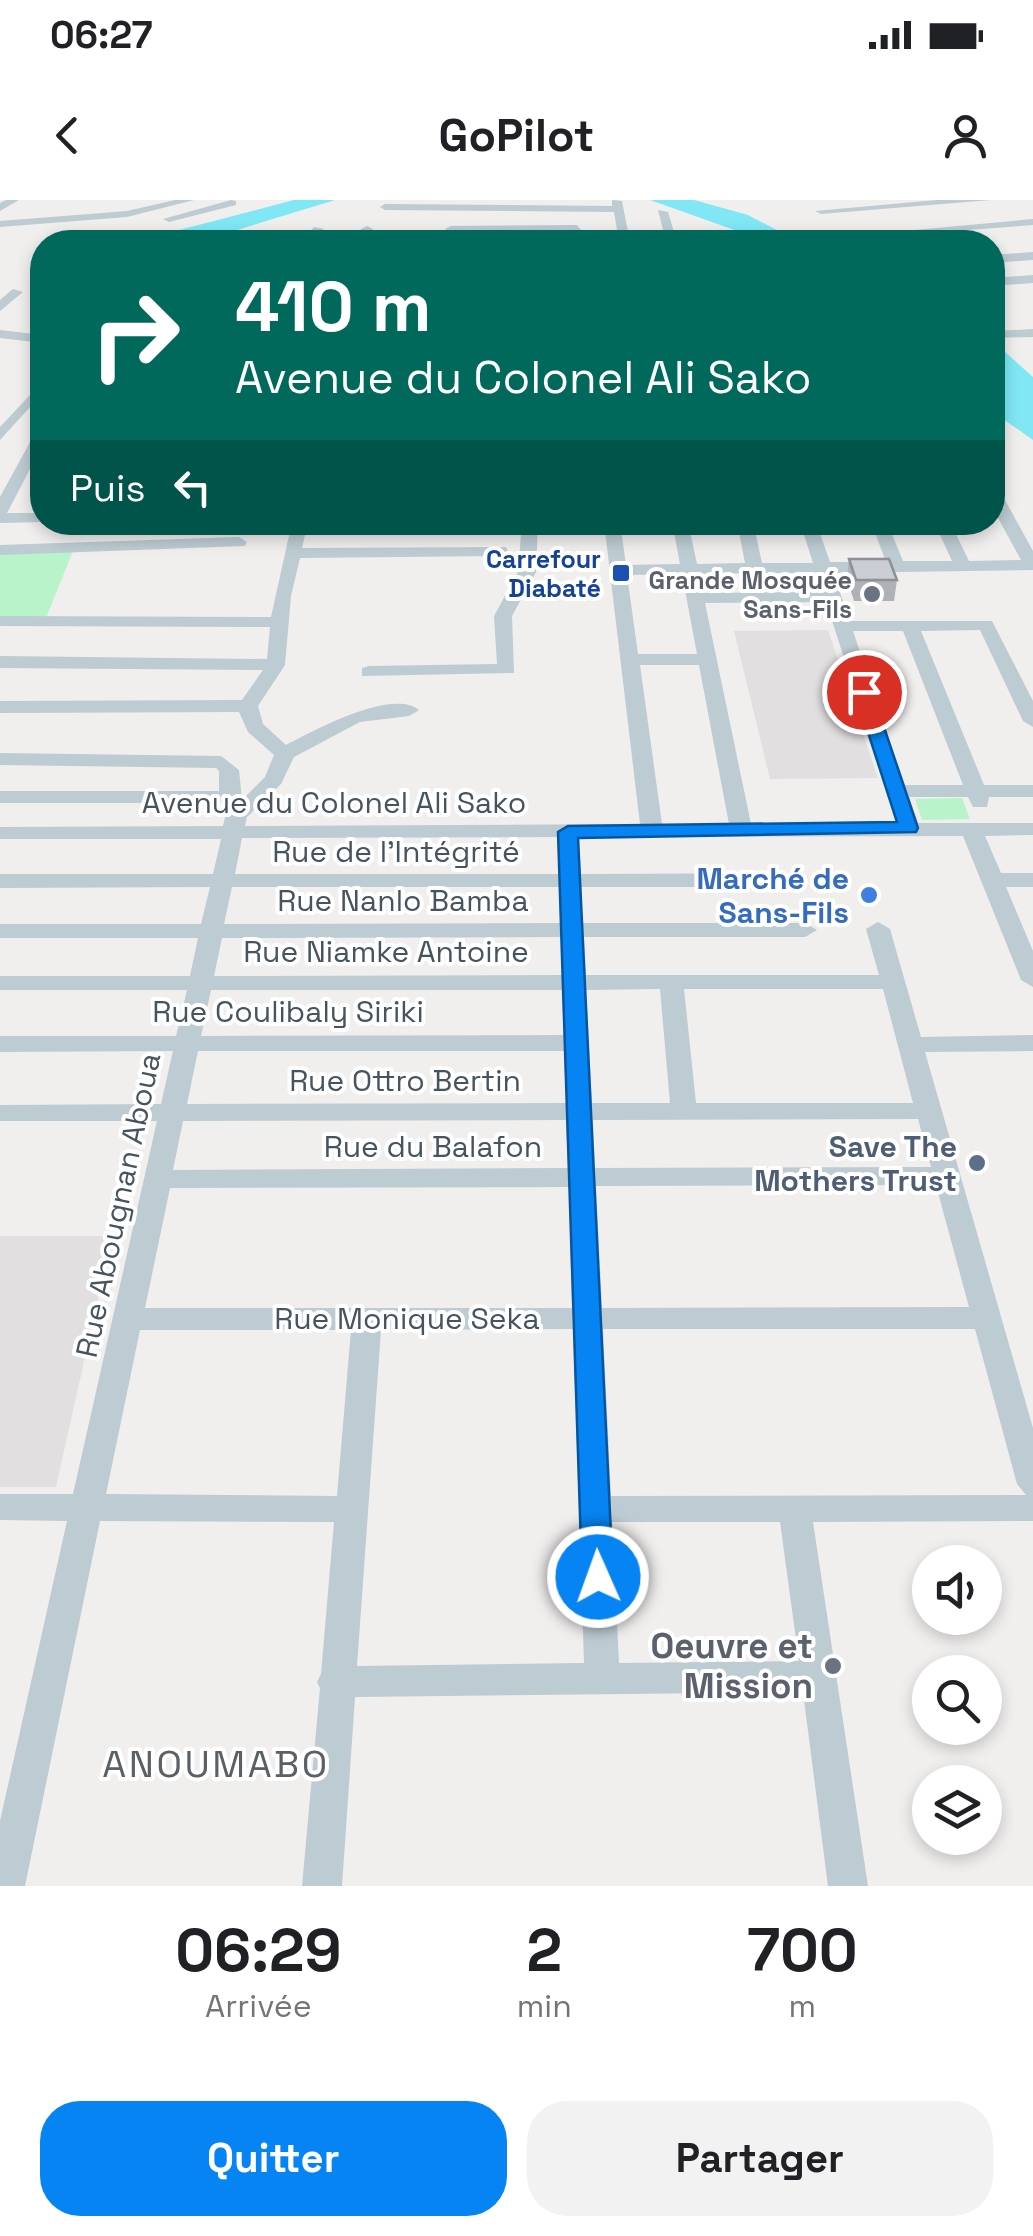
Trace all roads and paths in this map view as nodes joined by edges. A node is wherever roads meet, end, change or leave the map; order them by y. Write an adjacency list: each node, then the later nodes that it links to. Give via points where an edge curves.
1 (190, 200): 13 (street)
2 (986, 200): 5 (street)
3 (232, 201): 13 (street, via 158,221)
4 (107, 202): 10 (street)
5 (886, 203): 8 (street); 16 (street)
6 (19, 204): 12 (street)
7 (574, 204): 9 (street); 11 (street); 21 (street)
8 (817, 204)
9 (618, 205): 25 (street)
10 (40, 206)
11 (385, 207)
12 (0, 209)
13 (138, 211): 15 (street)
14 (662, 212): 26 (street)
15 (102, 216): 17 (street); 24 (street)
16 (907, 218): 18 (street); 27 (street)
17 (58, 220): 20 (street); 23 (street)
18 (865, 221)
19 (1033, 222): 27 (street)
20 (8, 227)
21 (576, 228): 22 (street)
22 (451, 229)
23 (62, 230)
24 (109, 230)
25 (623, 230)
26 (668, 230)
27 (924, 230)
28 (1033, 245): 29 (street)
29 (1005, 247)
30 (1033, 256): 31 (street)
31 (1005, 258)
32 (1033, 279): 33 (street)
33 (1005, 281)
34 (17, 292): 35 (street)
35 (0, 307)
36 (1033, 332): 38 (street)
37 (0, 334): 39 (street)
38 (1005, 334)
39 (30, 337)
40 (30, 400): 41 (street)
41 (0, 436)
42 (30, 459): 43 (street)
43 (24, 472): 44 (street); 45 (street)
44 (30, 472)
45 (0, 515): 47 (street)
46 (1005, 515): 62 (street, via 1032,565)
47 (30, 517)
48 (297, 535): 59 (street)
49 (529, 535): 76 (street, via 526,572 503,616 507,669)
50 (614, 535): 65 (street)
51 (682, 535): 63 (street)
52 (747, 535): 64 (street)
53 (812, 535): 60 (street)
54 (884, 535): 61 (street)
55 (948, 535): 62 (street)
56 (239, 542): 57 (street)
57 (0, 550)
58 (500, 551): 59 (street)
59 (294, 553): 69 (street)
60 (823, 568): 61 (street); 64 (street); 66 (street)
61 (898, 568): 62 (street)
62 (964, 568)
63 (689, 569): 64 (street); 65 (street); 67 (street)
64 (755, 569)
65 (618, 570): 72 (street)
66 (832, 597): 67 (street); 70 (street)
67 (695, 598): 73 (street)
68 (0, 621): 69 (street)
69 (280, 622): 75 (street)
70 (842, 626): 71 (street); 83 (street)
71 (910, 626): 80 (street, via 986,626); 84 (street)
72 (630, 660): 73 (street); 92 (street)
73 (707, 660): 88 (street)
74 (0, 662): 75 (street)
75 (276, 664): 77 (street)
76 (369, 672)
77 (248, 706): 78 (street); 81 (street, via 249,720)
78 (0, 707)
79 (409, 710): 81 (street, via 355,717)
80 (1033, 722)
81 (284, 754): 87 (street, via 267,787)
82 (0, 759): 87 (street, via 221,762 230,770)
83 (896, 791): 84 (street); 89 (street)
84 (976, 791): 85 (street); 90 (street)
85 (1033, 791)
86 (0, 797): 87 (street)
87 (233, 814): 93 (street, Avenue du Colonel Ali Sako); 94 (street, Avenue du Colonel Ali Sako); 99 (street, Rue Abougnan Aboua)
88 (740, 828): 89 (street, Avenue du Colonel Ali Sako); 92 (street, Avenue du Colonel Ali Sako)
89 (909, 828): 90 (street, Avenue du Colonel Ali Sako)
90 (981, 828): 91 (street, Avenue du Colonel Ali Sako); 96 (street)
91 (1033, 829)
92 (652, 831): 93 (street, Avenue du Colonel Ali Sako)
93 (568, 832): 100 (street)
94 (0, 833)
95 (793, 880): 100 (street, Rue de l'Intégrité)
96 (992, 880): 97 (street); 106 (street)
97 (1033, 880)
98 (0, 881): 99 (street, Rue de l'Intégrité)
99 (220, 881): 100 (street, Rue de l'Intégrité); 102 (street, Rue Abougnan Aboua)
100 (568, 881): 103 (street)
101 (878, 929): 107 (street)
102 (210, 930): 103 (street, Rue Nanlo Bamba); 105 (street, Rue Nanlo Bamba); 109 (street, Rue Abougnan Aboua)
103 (570, 930): 104 (street, Rue Nanlo Bamba); 110 (street)
104 (805, 930)
105 (0, 931)
106 (1033, 980)
107 (892, 982): 111 (street, Rue Niamke Antoine); 116 (street)
108 (0, 984): 109 (street, Rue Niamke Antoine)
109 (198, 984): 110 (street, Rue Niamke Antoine); 115 (street, Rue Abougnan Aboua)
110 (572, 984): 111 (street, Rue Niamke Antoine); 112 (street)
111 (671, 984): 118 (street)
112 (575, 1043): 115 (street, Rue Coulibaly Siriki); 121 (street)
113 (1033, 1043): 116 (street)
114 (0, 1044): 115 (street, Rue Coulibaly Siriki)
115 (186, 1044): 120 (street, Rue Abougnan Aboua)
116 (910, 1045): 117 (street)
117 (930, 1111): 118 (street, Rue Ottro Bertin); 122 (street)
118 (684, 1112): 121 (street, Rue Ottro Bertin)
119 (0, 1113): 120 (street, Rue Ottro Bertin)
120 (171, 1113): 121 (street, Rue Ottro Bertin); 124 (street, Rue Abougnan Aboua)
121 (578, 1113): 123 (street)
122 (948, 1176): 123 (street, Rue du Balafon); 127 (street)
123 (581, 1178): 124 (street, Rue du Balafon); 126 (street)
124 (158, 1179): 125 (street, Rue Abougnan Aboua)
125 (127, 1318): 128 (street, Rue Monique Seka); 130 (street, Rue Abougnan Aboua)
126 (587, 1318): 127 (street, Rue Monique Seka); 128 (street, Rue Monique Seka); 135 (street)
127 (988, 1318): 129 (street)
128 (367, 1319): 133 (street)
129 (1033, 1484)
130 (86, 1507): 131 (street); 133 (street); 139 (street, Rue Abougnan Aboua)
131 (0, 1508)
132 (1033, 1508): 134 (street)
133 (350, 1509): 138 (street)
134 (795, 1509): 135 (street); 136 (street)
135 (595, 1510): 137 (street)
136 (820, 1676): 137 (street); 141 (street)
137 (602, 1678): 138 (street)
138 (335, 1682): 140 (street)
139 (5, 1886)
140 (322, 1886)
141 (848, 1886)

